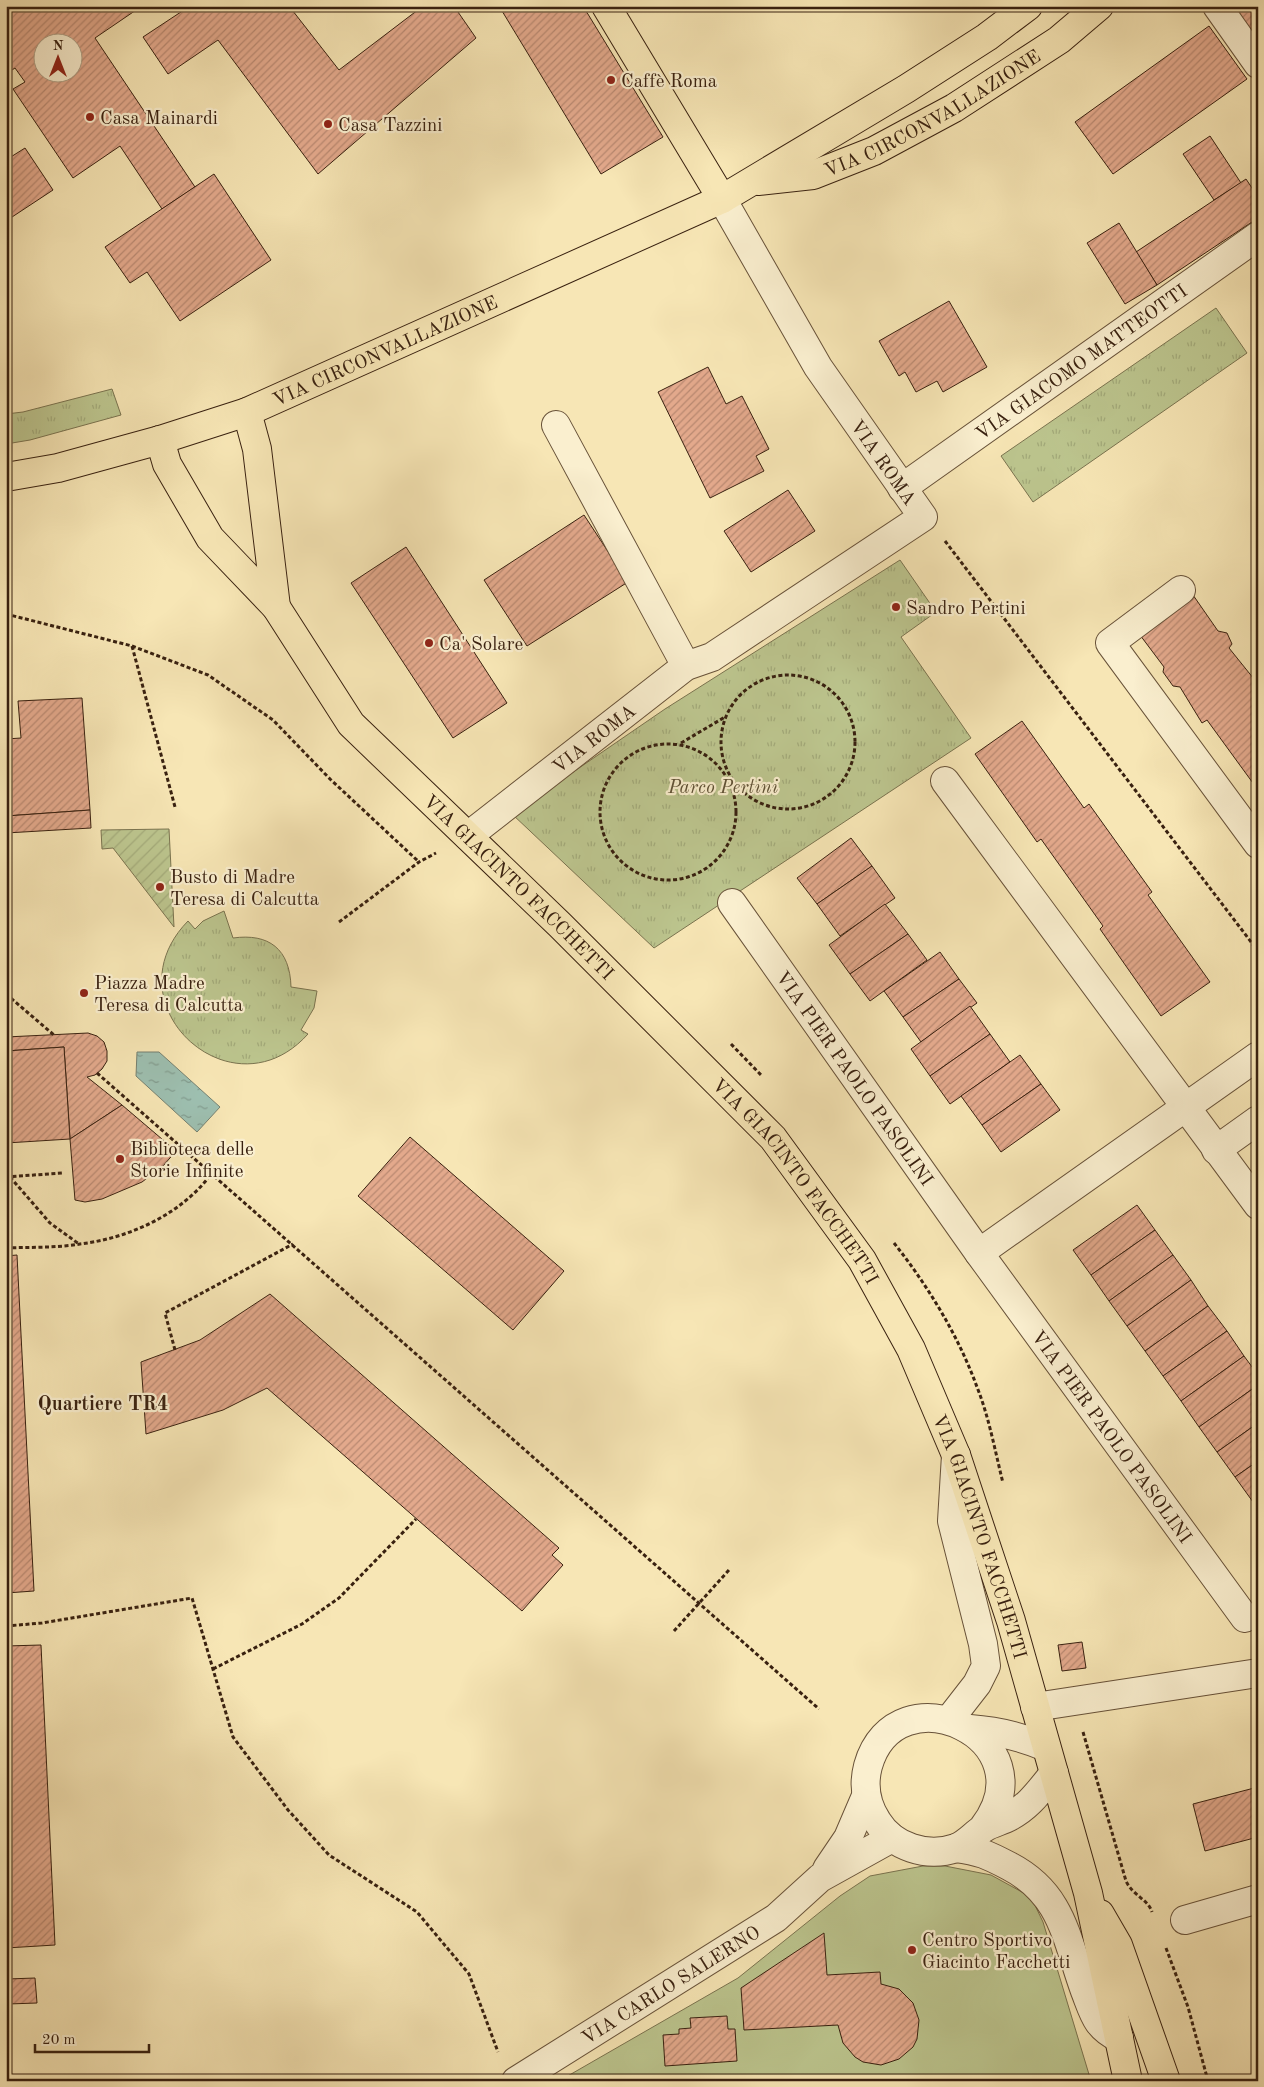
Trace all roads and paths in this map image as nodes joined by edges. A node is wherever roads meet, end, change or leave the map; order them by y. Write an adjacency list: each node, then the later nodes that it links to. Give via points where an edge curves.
1 (606, 6): 7 (main road, VIA ROMA)
2 (1028, 6): 6 (main road, VIA CIRCONVALLAZIONE, via 987,37 906,89)
3 (1099, 6): 6 (main road, VIA CIRCONVALLAZIONE, via 1059,40 954,108 874,151 812,175)
4 (1217, 6): 5 (street)
5 (1258, 64)
6 (750, 182): 7 (main road, VIA CIRCONVALLAZIONE)
7 (722, 199): 9 (main road, VIA CIRCONVALLAZIONE); 13 (street, VIA ROMA, via 818,367)
8 (1256, 240): 13 (street, VIA GIACOMO MATTEOTTI)
9 (247, 412): 11 (main road, VIA CIRCONVALLAZIONE); 16 (main road, VIA GIACINTO FACCHETTI, via 257,449)
10 (556, 425): 19 (street)
11 (160, 440): 12 (main road, VIA CIRCONVALLAZIONE, via 58,468); 16 (main road, VIA GIACINTO FACCHETTI, via 167,464 210,538)
12 (6, 477)
13 (902, 488): 14 (street, VIA ROMA)
14 (923, 517): 19 (street, VIA ROMA, via 712,657); 30 (path, via 938,531)
15 (1181, 590): 26 (street, via 1110,643)
16 (276, 607): 25 (main road, VIA GIACINTO FACCHETTI, via 351,724)
17 (6, 614): 18 (path)
18 (132, 646): 24 (path); 27 (path, via 208,676 273,720 330,780)
19 (686, 666): 25 (street, VIA ROMA)
20 (725, 716): 21 (path); 22 (path, via 720,745); 22 (path, via 740,693 765,678 793,674 820,682 841,700 854,726 855,754 838,787 824,800 797,810 769,808 744,794)
21 (680, 744): 22 (path, via 706,754); 22 (path, via 653,744 628,755 610,774 600,799 600,826 610,851 630,870 655,880 682,880 706,869 726,849 736,824 735,798)
22 (726, 772)
23 (945, 781): 35 (street)
24 (175, 807)
25 (468, 836): 27 (path); 47 (main road, VIA GIACINTO FACCHETTI, via 773,1138 862,1260 911,1348)
26 (1258, 844)
27 (419, 862): 29 (path)
28 (732, 903): 45 (street, VIA PIER PAOLO PASOLINI)
29 (338, 922)
30 (1258, 951)
31 (6, 994): 32 (path)
32 (54, 1035)
33 (1258, 1056): 35 (street)
34 (98, 1073): 39 (path)
35 (1185, 1109): 37 (street); 45 (street)
36 (1258, 1120): 37 (street)
37 (1216, 1150): 41 (street)
38 (62, 1173): 40 (path)
39 (212, 1173): 42 (path); 43 (path, via 203,1185 167,1215 128,1233)
40 (8, 1177): 43 (path, via 50,1222)
41 (1258, 1205)
42 (293, 1244): 46 (path, via 164,1313); 50 (path)
43 (79, 1245): 44 (path)
44 (6, 1248)
45 (978, 1253): 51 (street, VIA PIER PAOLO PASOLINI)
46 (175, 1350)
47 (956, 1455): 56 (main road, VIA GIACINTO FACCHETTI, via 1011,1621); 58 (street, via 952,1521 986,1666)
48 (416, 1519): 54 (path, via 339,1598 302,1624)
49 (729, 1570): 50 (path)
50 (699, 1604): 53 (path); 57 (path)
51 (1245, 1618)
52 (6, 1626): 54 (path, via 192,1598)
53 (674, 1631)
54 (213, 1669): 70 (path, via 233,1737 288,1810 329,1855 417,1912 468,1974)
55 (1258, 1673): 56 (street)
56 (1035, 1706): 59 (main road, VIA GIACINTO FACCHETTI)
57 (819, 1709)
58 (959, 1724): 59 (street, VIA CARLO SALERNO, via 1020,1736); 61 (street, VIA CARLO SALERNO, via 933,1718 914,1720 896,1728 876,1749 868,1766); 62 (street, VIA CARLO SALERNO, via 986,1744 999,1775 998,1798)
59 (1046, 1747): 60 (main road, VIA GIACINTO FACCHETTI)
60 (1054, 1773): 62 (street, VIA CARLO SALERNO, via 1031,1802 1006,1819); 66 (main road, VIA GIACINTO FACCHETTI)
61 (866, 1796): 63 (street, VIA CARLO SALERNO, via 871,1812); 65 (street, VIA CARLO SALERNO, via 848,1838)
62 (983, 1828): 64 (street, VIA CARLO SALERNO)
63 (892, 1838): 64 (street, VIA CARLO SALERNO, via 923,1851 940,1852); 65 (street, VIA CARLO SALERNO)
64 (956, 1848): 69 (street, VIA CARLO SALERNO, via 981,1851 1019,1871 1039,1886 1058,1911 1094,2014 1105,2031)
65 (820, 1878): 71 (street, VIA CARLO SALERNO, via 776,1918)
66 (1088, 1893): 69 (main road, VIA GIACINTO FACCHETTI); 74 (main road, VIA GIACINTO FACCHETTI, via 1118,1945)
67 (1258, 1899): 68 (street)
68 (1185, 1920)
69 (1119, 2038): 72 (main road, VIA GIACINTO FACCHETTI); 73 (main road)
70 (499, 2054)
71 (516, 2081)
72 (1128, 2081)
73 (1142, 2081)
74 (1166, 2081)

